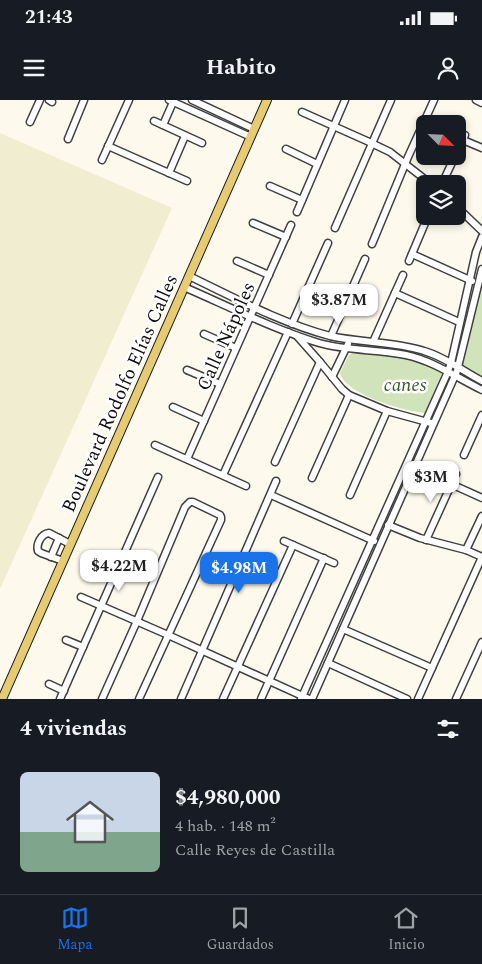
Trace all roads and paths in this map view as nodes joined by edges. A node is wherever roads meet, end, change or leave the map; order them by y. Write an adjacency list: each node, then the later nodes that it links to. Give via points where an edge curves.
1 (40, 100): 13 (street)
2 (84, 100): 20 (street)
3 (128, 100): 23 (street)
4 (192, 100): 17 (street)
5 (267, 100): 17 (main road, Boulevard Rodolfo Elías Calles)
6 (345, 100): 16 (street)
7 (392, 100): 22 (street)
8 (434, 100): 28 (street)
9 (476, 100): 11 (street)
10 (172, 101): 15 (street); 17 (street)
11 (482, 103)
12 (302, 112): 16 (street)
13 (30, 122)
14 (154, 122): 15 (street)
15 (163, 125): 18 (street)
16 (334, 127): 22 (street); 27 (street)
17 (252, 133): 52 (main road, Boulevard Rodolfo Elías Calles)
18 (185, 136): 21 (street); 29 (street)
19 (466, 138): 24 (street)
20 (68, 139)
21 (202, 143)
22 (372, 143): 28 (street); 39 (street)
23 (108, 146): 26 (street); 29 (street)
24 (482, 148)
25 (286, 149): 27 (street)
26 (102, 160)
27 (317, 164): 33 (street)
28 (406, 164): 30 (street); 44 (street)
29 (169, 173): 31 (street)
30 (420, 175)
31 (186, 181)
32 (270, 186): 33 (street)
33 (302, 200): 34 (street)
34 (297, 212)
35 (466, 216): 40 (street)
36 (254, 223): 41 (street)
37 (424, 225): 45 (street)
38 (291, 226): 41 (street, Calle Nápoles)
39 (335, 228)
40 (482, 231)
41 (286, 237): 50 (street, Calle Nápoles)
42 (482, 237): 53 (street)
43 (328, 243): 60 (street)
44 (372, 244)
45 (412, 254): 48 (street); 53 (street)
46 (237, 260): 50 (street)
47 (365, 260): 64 (street)
48 (409, 261)
49 (482, 269): 54 (street)
50 (269, 274): 57 (street, Calle Nápoles)
51 (403, 275): 56 (street)
52 (189, 276): 55 (main road, Boulevard Rodolfo Elías Calles); 57 (street)
53 (470, 280): 54 (street); 59 (street)
54 (478, 283): 71 (street)
55 (184, 287): 58 (street); 106 (main road, Boulevard Rodolfo Elías Calles)
56 (395, 293): 59 (street); 66 (street)
57 (255, 307): 58 (street, Calle Nápoles); 60 (street)
58 (251, 316): 61 (street); 67 (street, Calle Nápoles)
59 (459, 322): 70 (street)
60 (292, 324): 64 (street)
61 (288, 332): 63 (street); 91 (street)
62 (204, 334): 67 (street)
63 (296, 335): 68 (street); 69 (street)
64 (331, 336): 65 (street)
65 (350, 339): 66 (street); 68 (street)
66 (373, 342): 70 (street, via 420,349)
67 (236, 348): 77 (street, Calle Nápoles)
68 (346, 348): 73 (street, via 413,357); 75 (street)
69 (320, 362): 75 (street); 89 (street)
70 (451, 363): 71 (street); 73 (street)
71 (458, 367): 74 (street); 76 (street)
72 (187, 370): 77 (street)
73 (448, 371): 74 (street); 84 (street)
74 (455, 376): 78 (street); 85 (street)
75 (332, 377): 79 (street)
76 (482, 381)
77 (220, 384): 83 (street, Calle Nápoles)
78 (482, 390)
79 (349, 395): 81 (street); 93 (street)
80 (173, 407): 83 (street)
81 (388, 411): 84 (street); 98 (street)
82 (482, 415): 87 (street)
83 (204, 421): 88 (street, Calle Nápoles)
84 (427, 421): 85 (street); 103 (street)
85 (434, 424): 101 (street)
86 (155, 445): 88 (street)
87 (464, 455)
88 (186, 459): 91 (street)
89 (275, 462)
90 (456, 474): 95 (street)
91 (222, 475): 96 (street)
92 (158, 477): 116 (street)
93 (312, 478)
94 (276, 481): 97 (street)
95 (451, 484): 99 (street); 104 (street)
96 (246, 486)
97 (270, 495): 103 (street); 123 (street)
98 (350, 495)
99 (482, 498)
100 (482, 516): 109 (street)
101 (388, 525): 104 (street); 107 (street)
102 (59, 538): 106 (street); 110 (street); 110 (street, via 45,533 38,545 38,551)
103 (372, 540): 107 (street); 130 (street)
104 (426, 540): 109 (street)
105 (284, 541): 108 (street)
106 (70, 544): 113 (main road, Boulevard Rodolfo Elías Calles)
107 (380, 544): 118 (street)
108 (293, 545): 112 (street); 125 (street)
109 (466, 550): 111 (street)
110 (51, 556): 113 (street)
111 (482, 557): 126 (street)
112 (324, 558): 114 (street); 127 (street)
113 (63, 561): 131 (main road, Boulevard Rodolfo Elías Calles)
114 (334, 563)
115 (81, 597): 116 (street)
116 (102, 606): 117 (street); 122 (street)
117 (137, 622): 119 (street); 119 (street, via 185,507 194,502 220,515 221,520); 133 (street)
118 (343, 629): 124 (street); 126 (street)
119 (168, 635): 123 (street); 134 (street)
120 (66, 640): 122 (street)
121 (482, 642): 140 (street)
122 (83, 647): 129 (street)
123 (202, 651): 125 (street); 135 (street)
124 (328, 663): 130 (street); 138 (street)
125 (237, 667): 127 (street); 136 (street)
126 (432, 668): 139 (street)
127 (269, 680): 130 (street); 137 (street)
128 (49, 684): 129 (street)
129 (64, 690): 132 (street)
130 (306, 698)
131 (2, 699)
132 (60, 699)
133 (102, 699)
134 (139, 699)
135 (181, 699)
136 (223, 699)
137 (261, 699)
138 (407, 699)
139 (418, 699)
140 (456, 699)

